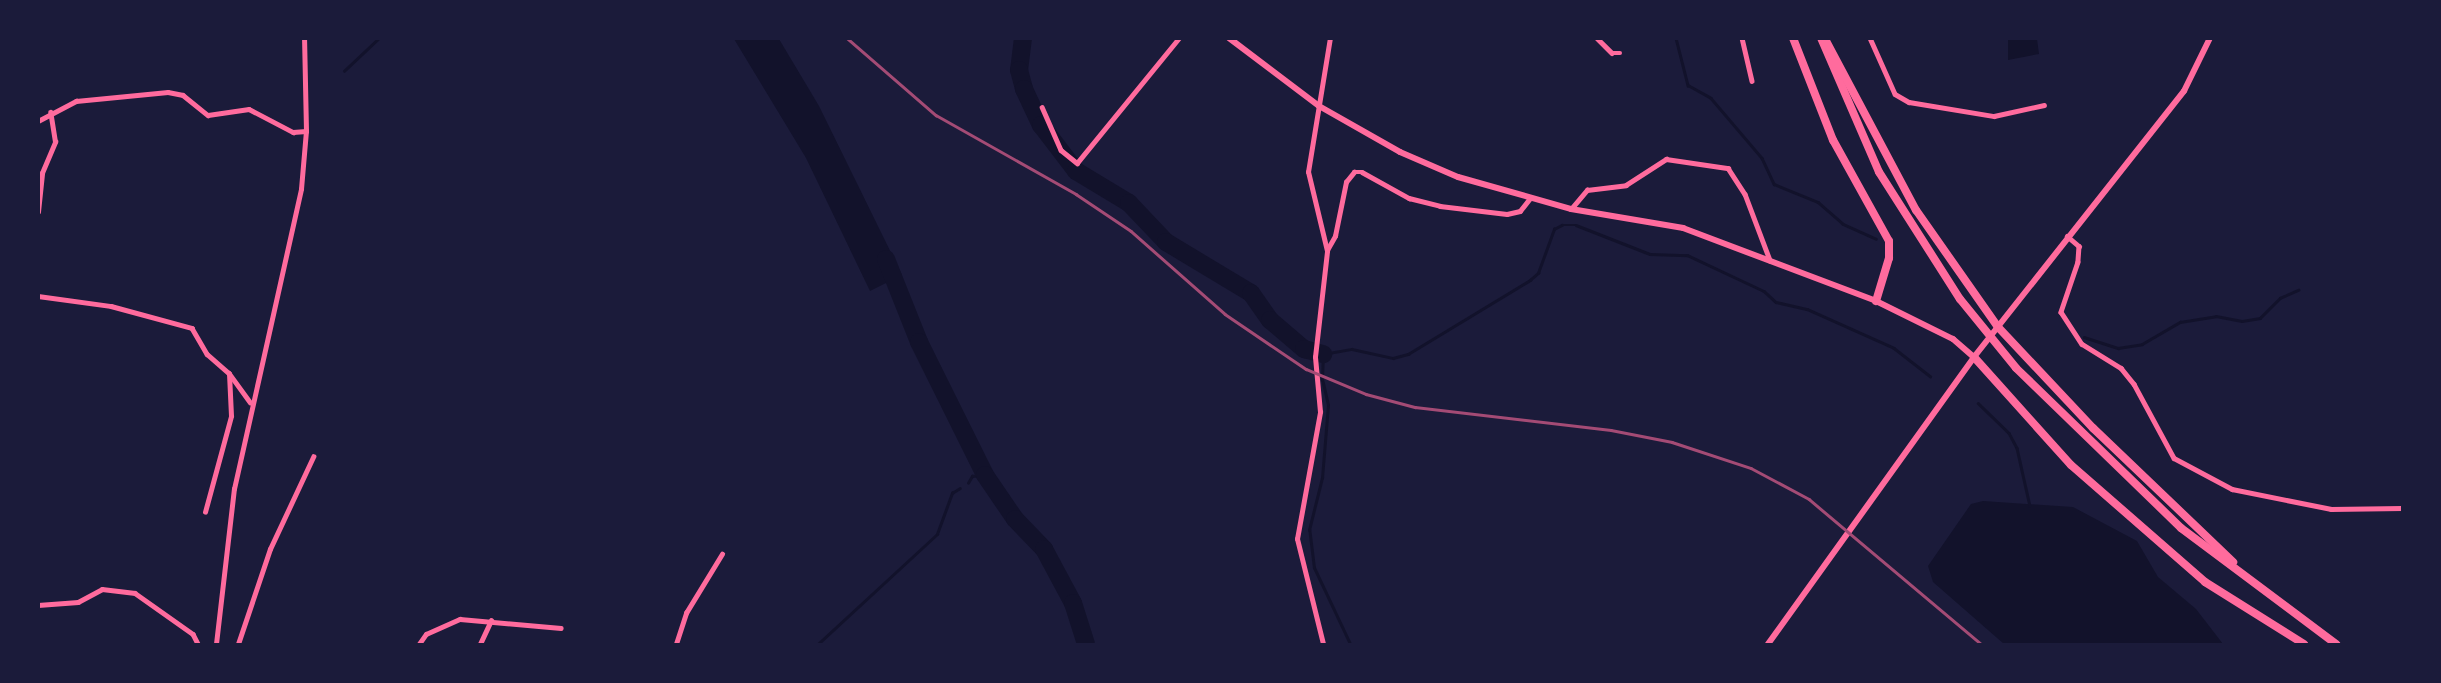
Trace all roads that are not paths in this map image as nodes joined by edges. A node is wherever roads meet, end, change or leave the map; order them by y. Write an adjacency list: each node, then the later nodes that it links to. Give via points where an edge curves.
1 (304, 38): 18 (street)
2 (1179, 38): 15 (street, via 1077,163 1061,150)
3 (1229, 38): 14 (street)
4 (1330, 38): 14 (street)
5 (1597, 38): 11 (street, via 1612,52)
6 (1742, 38): 12 (street)
7 (1793, 38): 26 (highway, via 1833,140 1889,241 1889,258)
8 (1823, 38): 27 (highway, via 1916,210); 35 (highway, via 1879,172 1960,299 2016,368 2181,528)
9 (1870, 38): 13 (street, via 1895,94 1909,102 1994,116)
10 (2210, 38): 22 (street, via 2184,91)
11 (1620, 53)
12 (1752, 81)
13 (2044, 105)
14 (1319, 106): 19 (street, via 1400,152 1458,177); 23 (street, via 1308,172)
15 (1042, 107)
16 (50, 112): 17 (street); 18 (street, via 76,101 168,92 183,95 208,115 249,109 293,132); 21 (street, via 55,142 42,173)
17 (38, 121)
18 (306, 131): 30 (street, via 301,189 269,345)
19 (1530, 198): 20 (street); 23 (street, via 1520,211 1507,214 1440,206 1409,198 1354,172 1346,182 1335,236)
20 (1571, 209): 24 (street, via 1683,228); 24 (street, via 1587,190 1626,185 1666,159 1728,168 1745,194)
21 (38, 212)
22 (2066, 235): 27 (street); 32 (street, via 2079,246 2061,312 2082,344 2121,368 2134,384 2174,458 2232,489 2331,509)
23 (1326, 251): 45 (street, via 1315,357 1320,412 1297,539)
24 (1770, 261): 26 (street)
25 (38, 296): 29 (street, via 181,322 192,328 207,354)
26 (1876, 301): 28 (street, via 1953,339)
27 (1998, 327): 28 (street); 35 (highway, via 2093,428 2200,526)
28 (1974, 357): 46 (street); 47 (highway, via 2071,465 2195,573 2256,618)
29 (229, 373): 30 (street); 33 (street, via 231,416)
30 (251, 403): 40 (street, via 234,489)
31 (313, 457): 41 (street, via 270,549)
32 (2403, 508)
33 (205, 512)
34 (722, 554): 44 (street, via 686,613)
35 (2247, 577): 48 (highway)
36 (38, 605): 39 (street, via 78,603 102,589 135,593 193,634)
37 (491, 620): 38 (street); 42 (street, via 460,619 426,634); 43 (street)
38 (561, 628)
39 (198, 645)
40 (216, 645)
41 (239, 645)
42 (419, 645)
43 (480, 645)
44 (676, 645)
45 (1323, 645)
46 (1768, 645)
47 (2304, 645)
48 (2336, 645)

